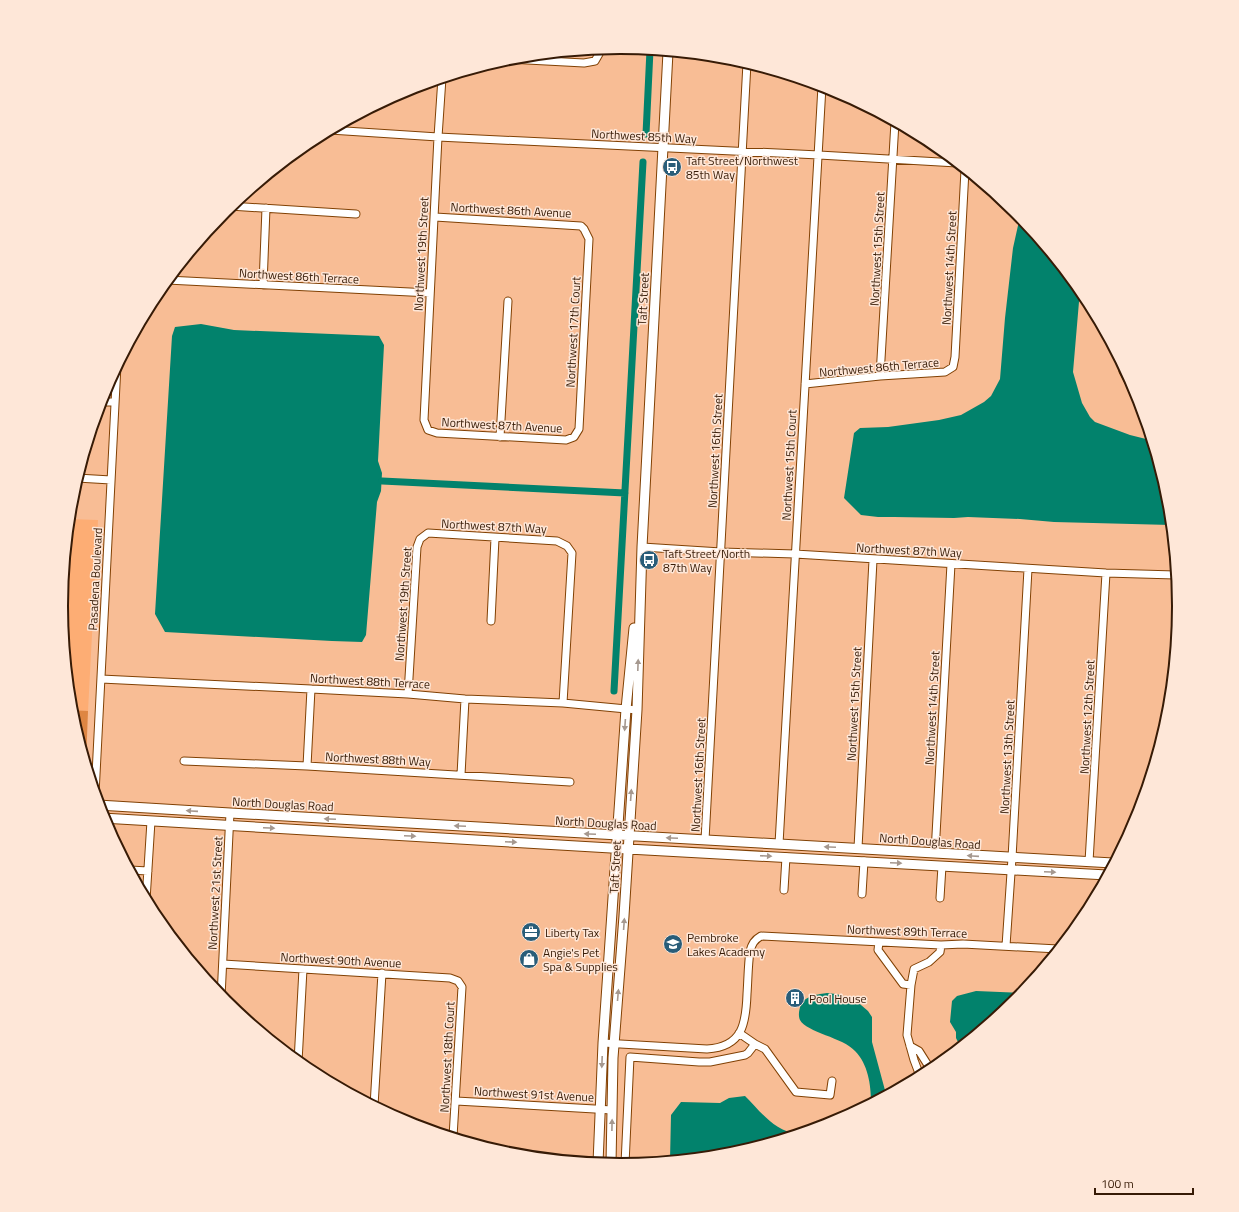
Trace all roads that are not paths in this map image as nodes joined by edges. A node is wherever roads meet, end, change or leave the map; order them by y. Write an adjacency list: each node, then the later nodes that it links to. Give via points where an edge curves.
1 (599, 55): 3 (street, via 595,61 584,63)
2 (668, 56): 10 (main road, Taft Street)
3 (538, 61)
4 (747, 69): 11 (street, Northwest 16th Street)
5 (442, 83): 9 (street, Northwest 19th Street)
6 (822, 92): 12 (street, Northwest 15th Court)
7 (895, 127): 13 (street, Northwest 15th Street)
8 (340, 131): 9 (street, Northwest 85th Way)
9 (438, 137): 10 (street, Northwest 85th Way); 19 (street, Northwest 19th Street)
10 (664, 148): 11 (street, Northwest 85th Way); 38 (main road, Taft Street)
11 (742, 152): 12 (street, Northwest 85th Way); 39 (street, Northwest 16th Street)
12 (819, 155): 13 (street, Northwest 85th Way); 28 (street, Northwest 15th Court)
13 (893, 160): 14 (street, Northwest 85th Way); 26 (street, Northwest 15th Street)
14 (948, 163)
15 (965, 175): 25 (street, Northwest 14th Street)
16 (239, 207): 17 (street)
17 (266, 208): 18 (street); 22 (street)
18 (356, 214)
19 (435, 217): 20 (street, Northwest 86th Avenue, via 581,226); 23 (street, Northwest 19th Street)
20 (584, 229): 33 (street, Northwest 17th Court, via 589,239 579,429)
21 (174, 280): 22 (street, Northwest 86th Terrace)
22 (263, 285): 23 (street, Northwest 86th Terrace)
23 (430, 293): 31 (street, Northwest 19th Street, via 424,420)
24 (508, 301): 32 (street)
25 (953, 367): 26 (street, Northwest 86th Terrace, via 945,372)
26 (880, 376): 28 (street, Northwest 86th Terrace)
27 (116, 380): 30 (street, Pasadena Boulevard)
28 (804, 384): 40 (street, Northwest 15th Court)
29 (107, 402): 30 (street)
30 (115, 402): 35 (street, Pasadena Boulevard)
31 (428, 430): 32 (street, Northwest 87th Avenue, via 437,433)
32 (500, 437): 33 (street, Northwest 87th Avenue, via 566,440)
33 (574, 437)
34 (82, 478): 35 (street)
35 (111, 480): 47 (street, Pasadena Boulevard)
36 (495, 538): 37 (street, Northwest 87th Way, via 428,533); 46 (street); 51 (street, Northwest 87th Way, via 557,541 567,546 572,553)
37 (420, 539): 49 (street, Northwest 19th Street, via 417,547)
38 (642, 547): 39 (street, Northwest 87th Way); 52 (main road, Taft Street); 53 (main road, Taft Street, one-way to 38)
39 (721, 552): 40 (street, Northwest 87th Way); 66 (street, Northwest 16th Street)
40 (796, 554): 41 (street, Northwest 87th Way); 68 (street, Northwest 15th Court)
41 (873, 560): 42 (street, Northwest 87th Way); 70 (street, Northwest 15th Street)
42 (951, 564): 43 (street, Northwest 87th Way); 73 (street, Northwest 14th Street)
43 (1028, 569): 44 (street, Northwest 87th Way); 75 (street, Northwest 13th Street)
44 (1106, 573): 45 (street, Northwest 87th Way); 77 (street, Northwest 12th Street)
45 (1170, 575)
46 (491, 621)
47 (101, 679): 48 (street, Northwest 88th Terrace); 57 (street, Pasadena Boulevard)
48 (311, 689): 49 (street, Northwest 88th Terrace); 55 (street)
49 (408, 694): 50 (street, Northwest 88th Terrace)
50 (465, 699): 51 (street, Northwest 88th Terrace); 56 (street)
51 (563, 703): 52 (street, Northwest 88th Terrace)
52 (626, 709): 53 (street, Northwest 88th Terrace); 64 (main road, Taft Street, one-way to 64)
53 (637, 710): 65 (main road, Taft Street, one-way to 53)
54 (184, 761): 55 (street, Northwest 88th Way)
55 (307, 766): 56 (street, Northwest 88th Way)
56 (461, 775): 58 (street, Northwest 88th Way)
57 (96, 779)
58 (570, 782)
59 (106, 805): 60 (main road, North Douglas Road, one-way to 59)
60 (230, 813): 63 (street, Northwest 21st Street); 64 (main road, North Douglas Road, one-way to 60)
61 (111, 819): 62 (main road, North Douglas Road)
62 (151, 821): 63 (main road, North Douglas Road); 82 (street)
63 (230, 826): 69 (main road, North Douglas Road, one-way to 69); 92 (street, Northwest 21st Street)
64 (617, 835): 65 (main road, North Douglas Road); 69 (main road, Taft Street)
65 (628, 836): 66 (main road, North Douglas Road, one-way to 65); 71 (main road, Taft Street)
66 (705, 840): 67 (main road, North Douglas Road)
67 (770, 844): 68 (main road, North Douglas Road); 72 (main road, via 751,849 723,848)
68 (779, 844): 70 (main road, North Douglas Road, one-way to 68)
69 (616, 848): 71 (main road, North Douglas Road); 99 (main road, Taft Street)
70 (858, 848): 73 (main road, North Douglas Road)
71 (628, 849): 72 (main road, North Douglas Road); 100 (main road, Taft Street, one-way to 71)
72 (714, 853): 74 (main road, North Douglas Road, one-way to 74)
73 (935, 853): 75 (main road, North Douglas Road, one-way to 73)
74 (786, 857): 76 (main road, North Douglas Road); 84 (street)
75 (1012, 858): 77 (main road, North Douglas Road); 81 (street, Northwest 13th Street)
76 (864, 861): 79 (main road, North Douglas Road, one-way to 79); 86 (street)
77 (1089, 862): 78 (main road, North Douglas Road)
78 (1108, 863)
79 (942, 866): 81 (main road, North Douglas Road); 87 (street)
80 (135, 870): 82 (street)
81 (1011, 870): 83 (main road, North Douglas Road, one-way to 83); 90 (street, Northwest 13th Street)
82 (148, 871): 85 (street)
83 (1102, 875)
84 (784, 890)
85 (147, 891)
86 (862, 894)
87 (940, 898)
88 (878, 942): 89 (street, Northwest 89th Terrace); 96 (street, via 878,950 902,984); 98 (street, Northwest 89th Terrace, via 767,936 756,939 750,951 746,1016)
89 (941, 945): 90 (street, Northwest 89th Terrace); 96 (street, via 940,952 930,962 914,969)
90 (1006, 946): 91 (street, Northwest 89th Terrace)
91 (1052, 949)
92 (223, 964): 93 (street, Northwest 90th Avenue); 97 (street, Northwest 21st Street)
93 (304, 970): 94 (street, Northwest 90th Avenue); 103 (street)
94 (382, 973): 95 (street, Northwest 90th Avenue, via 450,978); 107 (street)
95 (458, 981): 108 (street, Northwest 18th Court, via 462,987)
96 (911, 985): 102 (street, via 907,1035)
97 (222, 988)
98 (739, 1033): 100 (street, via 725,1046 713,1049); 101 (street)
99 (603, 1042): 100 (street); 109 (main road, Taft Street, one-way to 109)
100 (614, 1043): 110 (main road, Taft Street)
101 (755, 1044): 106 (street, via 765,1049 796,1092 830,1095); 114 (street, via 748,1053 710,1062 630,1057)
102 (910, 1046): 104 (street, via 919,1052); 105 (street)
103 (298, 1055)
104 (928, 1064)
105 (918, 1070)
106 (832, 1081)
107 (374, 1101)
108 (456, 1101): 109 (street, Northwest 91st Avenue); 111 (street, Northwest 18th Court)
109 (600, 1109): 110 (street, Northwest 91st Avenue); 112 (main road, Taft Street)
110 (612, 1110): 113 (main road, Taft Street, one-way to 110)
111 (453, 1132)
112 (598, 1157)
113 (611, 1158)
114 (625, 1158)

